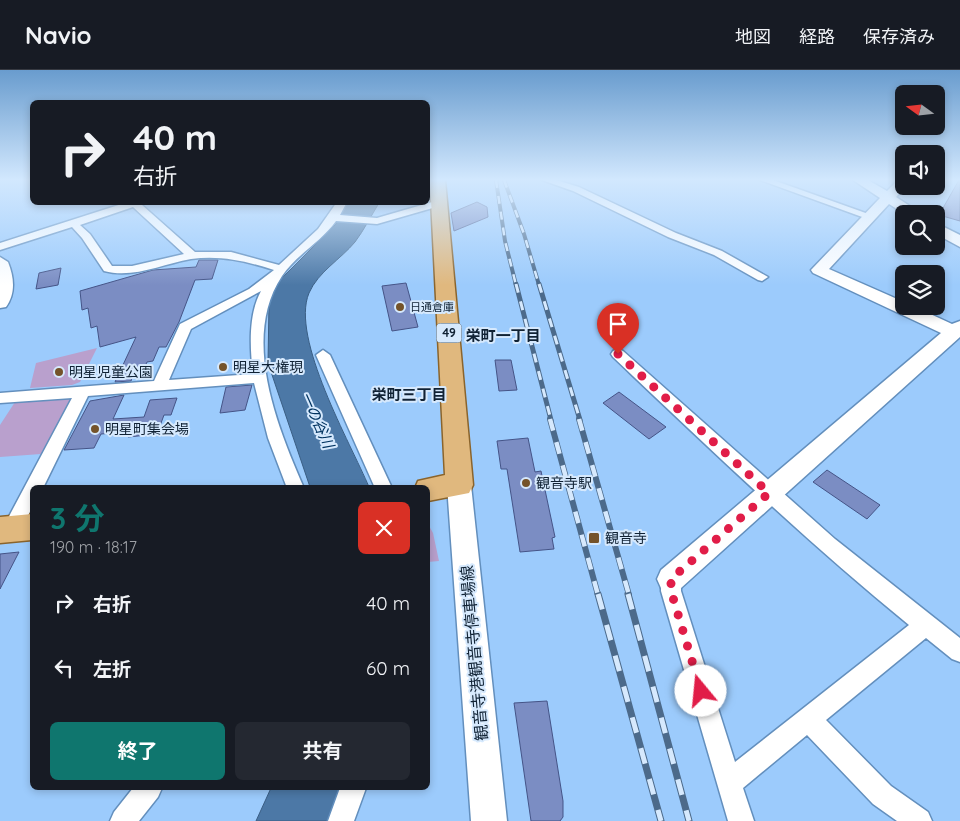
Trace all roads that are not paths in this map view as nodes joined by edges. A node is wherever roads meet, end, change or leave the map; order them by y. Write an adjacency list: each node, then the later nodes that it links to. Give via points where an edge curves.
1 (101, 215): 9 (street)
2 (150, 215): 13 (street)
3 (335, 215): 8 (street)
4 (398, 215): 8 (street, via 377,221)
5 (440, 215): 28 (main road, 49)
6 (630, 215): 16 (street, via 718,253)
7 (869, 216): 18 (street, via 819,270)
8 (333, 218): 15 (street)
9 (74, 224): 12 (street); 13 (street, via 108,269 120,271)
10 (945, 233): 11 (street)
11 (960, 242)
12 (0, 247)
13 (193, 256): 15 (street, via 215,254 248,258)
14 (0, 262): 17 (street, via 6,290)
15 (282, 269): 21 (street, via 271,282 259,314); 22 (street, via 253,292 185,327)
16 (762, 277)
17 (0, 303)
18 (957, 330): 30 (street)
19 (618, 354): 30 (street)
20 (324, 355): 27 (street, via 337,391 374,461)
21 (260, 378): 22 (street); 26 (street, via 268,413)
22 (160, 385): 23 (street)
23 (83, 391): 24 (street); 25 (street)
24 (2, 398)
25 (35, 485)
26 (295, 485)
27 (383, 485)
28 (459, 486): 29 (main road); 42 (street, 観音寺港観音寺停車場線)
29 (430, 489)
30 (769, 493): 33 (street); 34 (street)
31 (30, 496): 32 (street)
32 (15, 528)
33 (671, 579): 37 (street, via 671,591)
34 (925, 625): 35 (street); 36 (street)
35 (960, 651)
36 (810, 720): 37 (street); 44 (street, via 882,794)
37 (728, 784): 43 (street)
38 (147, 790): 40 (street)
39 (352, 790): 41 (street)
40 (123, 821)
41 (341, 821)
42 (489, 821)
43 (741, 821)
44 (919, 821)

